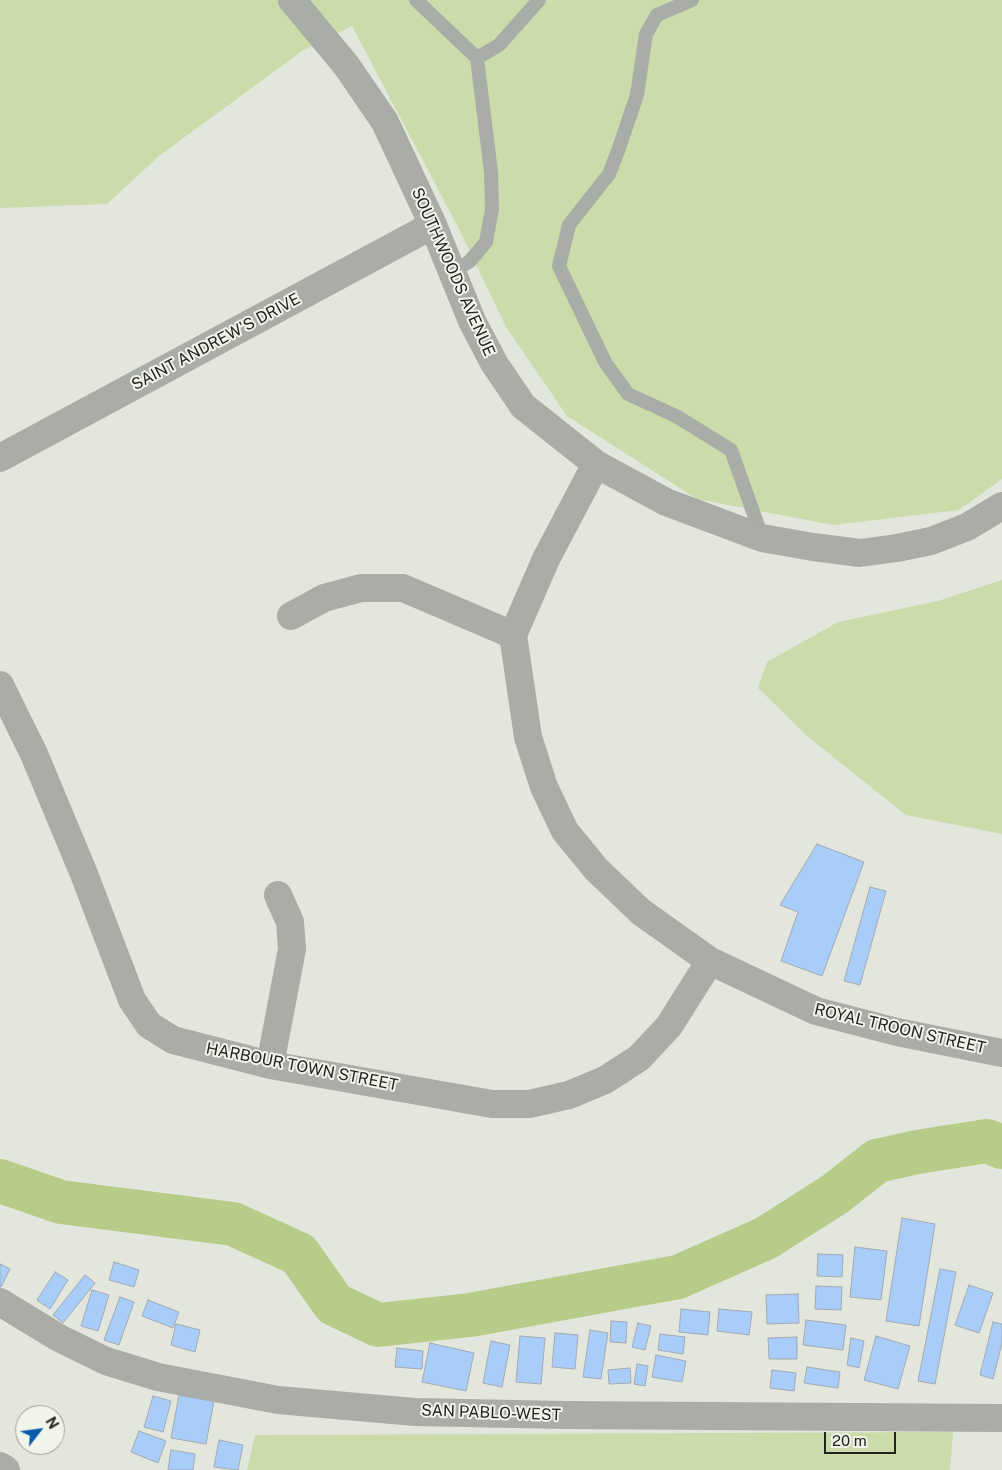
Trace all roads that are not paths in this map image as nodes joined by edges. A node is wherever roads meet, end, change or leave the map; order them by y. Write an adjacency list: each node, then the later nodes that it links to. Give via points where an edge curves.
1 (292, 0): 6 (street, SOUTHWOODS AVENUE, via 346,65 385,122)
2 (416, 0): 5 (lane)
3 (539, 0): 5 (lane, via 499,45)
4 (692, 0): 11 (lane, via 658,15 646,34 637,95 618,151 609,174 569,225 559,266 605,362 628,394 676,416 731,450)
5 (477, 58): 7 (lane, via 491,172 492,209 486,242 470,261)
6 (433, 225): 7 (street, SOUTHWOODS AVENUE); 8 (street, SAINT ANDREW'S DRIVE)
7 (452, 273): 9 (street, SOUTHWOODS AVENUE, via 494,363 523,406)
8 (0, 458)
9 (596, 464): 11 (street, SOUTHWOODS AVENUE, via 666,502); 13 (street, via 546,559)
10 (1002, 506): 11 (street, SOUTHWOODS AVENUE, via 931,541 860,553)
11 (762, 538)
12 (291, 616): 13 (street, via 324,598 361,588 403,588)
13 (513, 634): 16 (street, ROYAL TROON STREET, via 528,737 544,787 565,831 596,869 641,912)
14 (0, 685): 18 (street, HARBOUR TOWN STREET, via 34,754 132,1000 149,1025 173,1040)
15 (278, 895): 18 (street, via 290,922 292,949)
16 (710, 961): 17 (street, ROYAL TROON STREET, via 816,1011); 18 (street, HARBOUR TOWN STREET, via 669,1026 639,1058 605,1080 569,1095 528,1104 492,1104)
17 (1002, 1054)
18 (270, 1064)
19 (0, 1302): 20 (street, SAN PABLO-WEST, via 59,1338 106,1361 158,1377 278,1400 415,1412 565,1416)
20 (1002, 1418)
21 (0, 1466): 22 (street)
22 (6, 1470)

